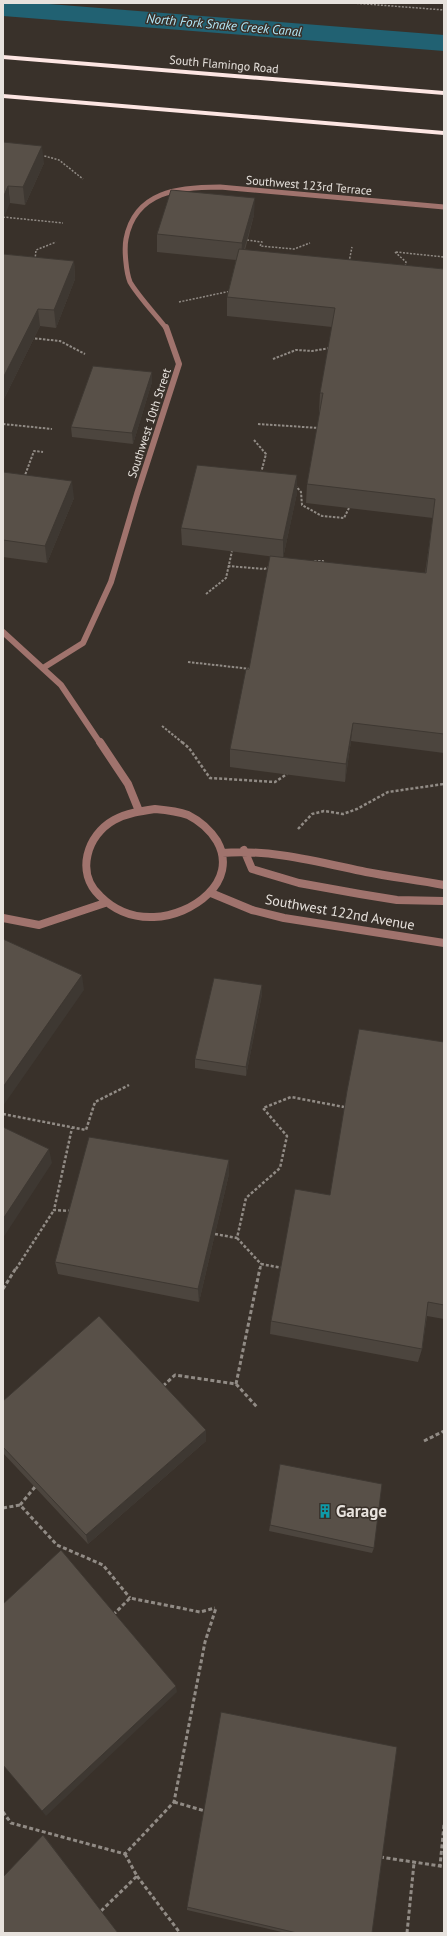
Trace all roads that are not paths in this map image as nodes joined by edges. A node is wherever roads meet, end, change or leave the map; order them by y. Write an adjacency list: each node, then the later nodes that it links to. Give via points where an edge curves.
1 (3, 57): 2 (highway, South Flamingo Road)
2 (444, 93)
3 (3, 96): 4 (highway)
4 (444, 132)
5 (172, 190): 6 (street, Southwest 123rd Terrace, via 220,187); 8 (street, Southwest 10th Street, via 146,202 135,215 128,227 124,248 130,281 168,330 179,364 111,582 83,643)
6 (444, 206)
7 (3, 632): 8 (street)
8 (43, 668): 9 (street, via 61,685 112,760 128,784)
9 (139, 811): 11 (street, via 154,809 185,814 209,830); 15 (street, via 110,822 99,832 90,846 85,860 86,876 93,890)
10 (244, 850): 11 (street); 12 (street, via 278,853); 14 (street, Southwest 122nd Avenue, via 252,869 299,883 397,900)
11 (222, 853): 13 (street, via 223,866 220,878)
12 (444, 885)
13 (211, 893): 15 (street, via 186,910 161,917 140,917 121,912); 17 (street, Southwest 122nd Avenue, via 252,910 284,918)
14 (444, 901)
15 (105, 903): 16 (street, via 39,925)
16 (3, 918)
17 (444, 943)

